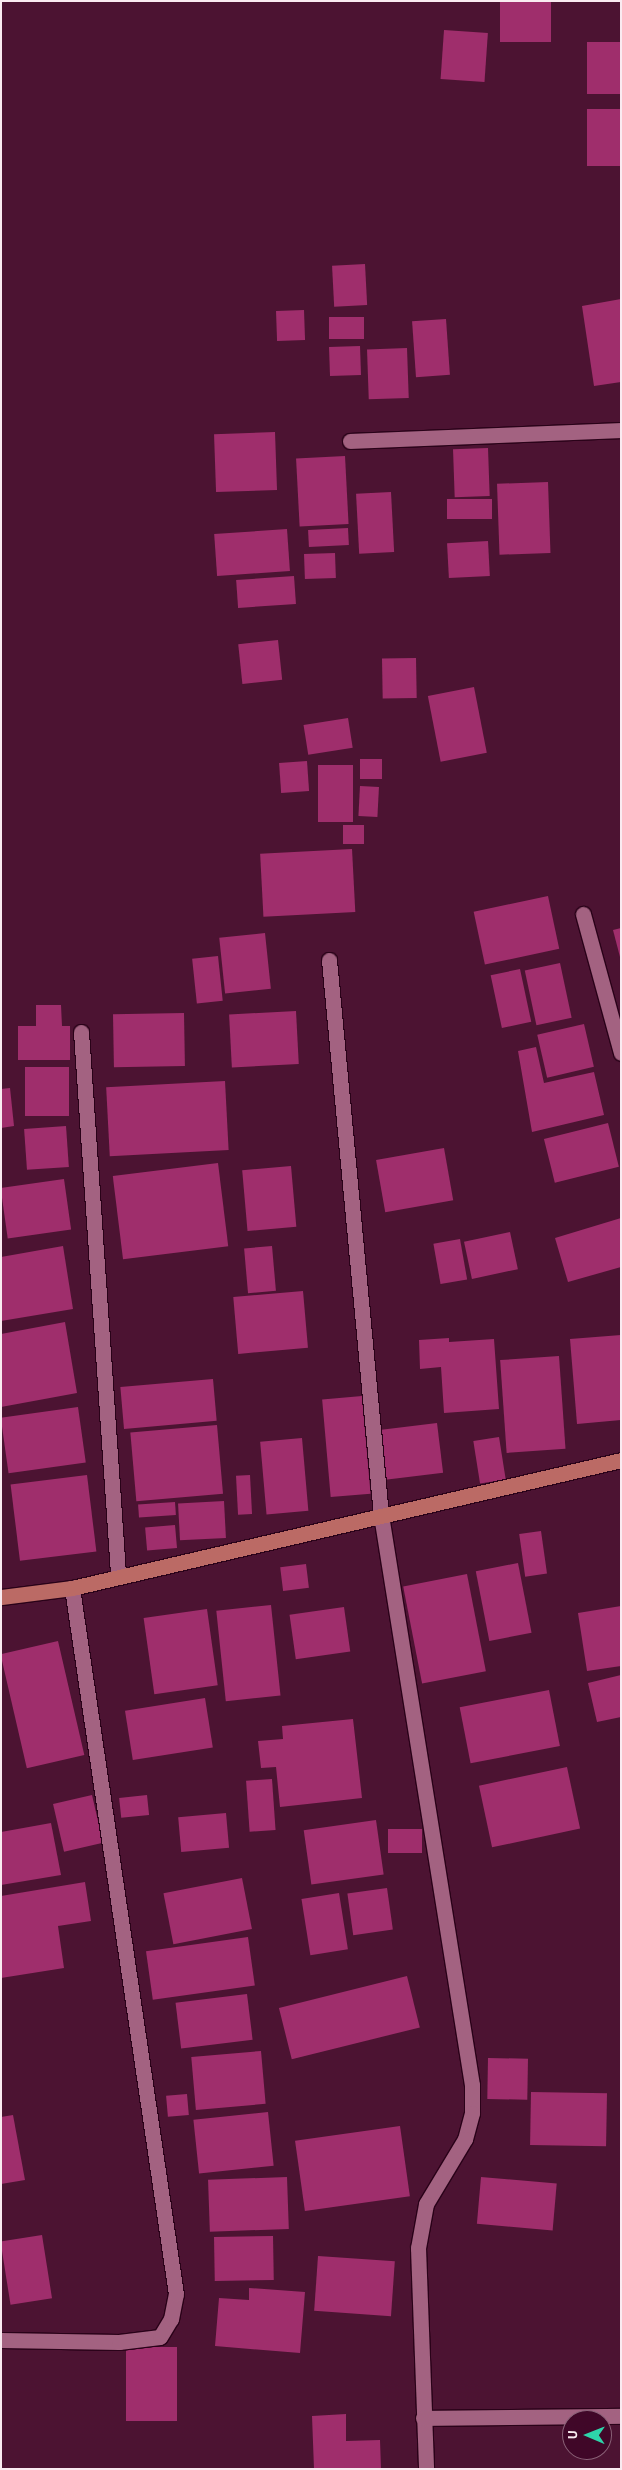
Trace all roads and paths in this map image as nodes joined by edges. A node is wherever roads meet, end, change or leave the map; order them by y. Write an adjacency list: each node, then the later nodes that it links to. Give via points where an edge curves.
1 (621, 430): 2 (street)
2 (350, 441)
3 (583, 914): 6 (street)
4 (329, 960): 8 (street)
5 (81, 1032): 9 (street)
6 (621, 1053)
7 (621, 1460): 8 (street)
8 (381, 1515): 9 (street); 14 (street, via 472,2085 472,2113 465,2139 426,2204 418,2248)
9 (118, 1574): 10 (street)
10 (72, 1588): 11 (street); 12 (street, via 176,2294 171,2319 160,2336 119,2342)
11 (1, 1597)
12 (1, 2340)
13 (621, 2416): 14 (street)
14 (423, 2418): 15 (street)
15 (426, 2469)

